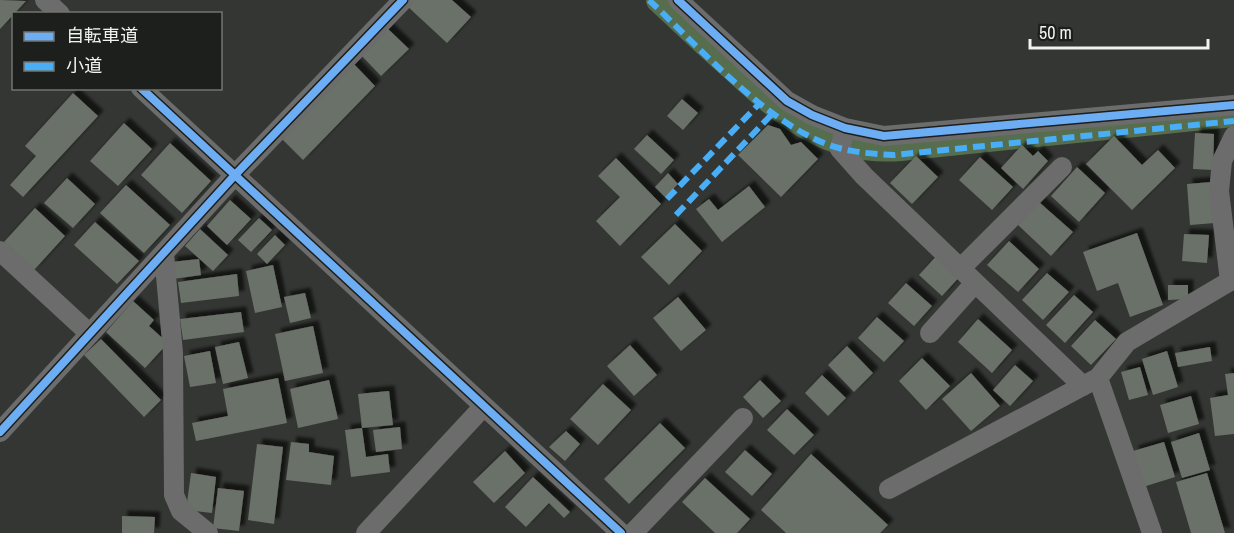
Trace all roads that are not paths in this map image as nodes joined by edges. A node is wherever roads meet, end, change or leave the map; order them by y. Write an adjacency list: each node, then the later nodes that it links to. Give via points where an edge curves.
1 (45, 0): 4 (street)
2 (403, 0): 10 (street)
3 (678, 0): 7 (street, via 787,101)
4 (58, 12)
5 (143, 90): 10 (street)
6 (1234, 105): 7 (street, via 884,136)
7 (845, 128): 13 (street, via 840,149)
8 (1234, 136): 14 (street, via 1222,161 1218,191)
9 (1062, 167): 13 (street)
10 (235, 175): 12 (street); 19 (street)
11 (0, 251): 17 (street)
12 (164, 254): 17 (street); 23 (street, via 173,353 174,495 181,511)
13 (960, 269): 15 (street)
14 (1232, 281): 18 (street, via 1127,342)
15 (975, 283): 16 (street); 18 (street)
16 (930, 333)
17 (90, 334): 21 (street)
18 (1090, 382): 22 (street); 27 (street)
19 (484, 406): 24 (street); 25 (street)
20 (743, 418): 26 (street)
21 (0, 432)
22 (889, 489)
23 (208, 533)
24 (366, 533)
25 (621, 533)
26 (633, 533)
27 (1152, 533)

